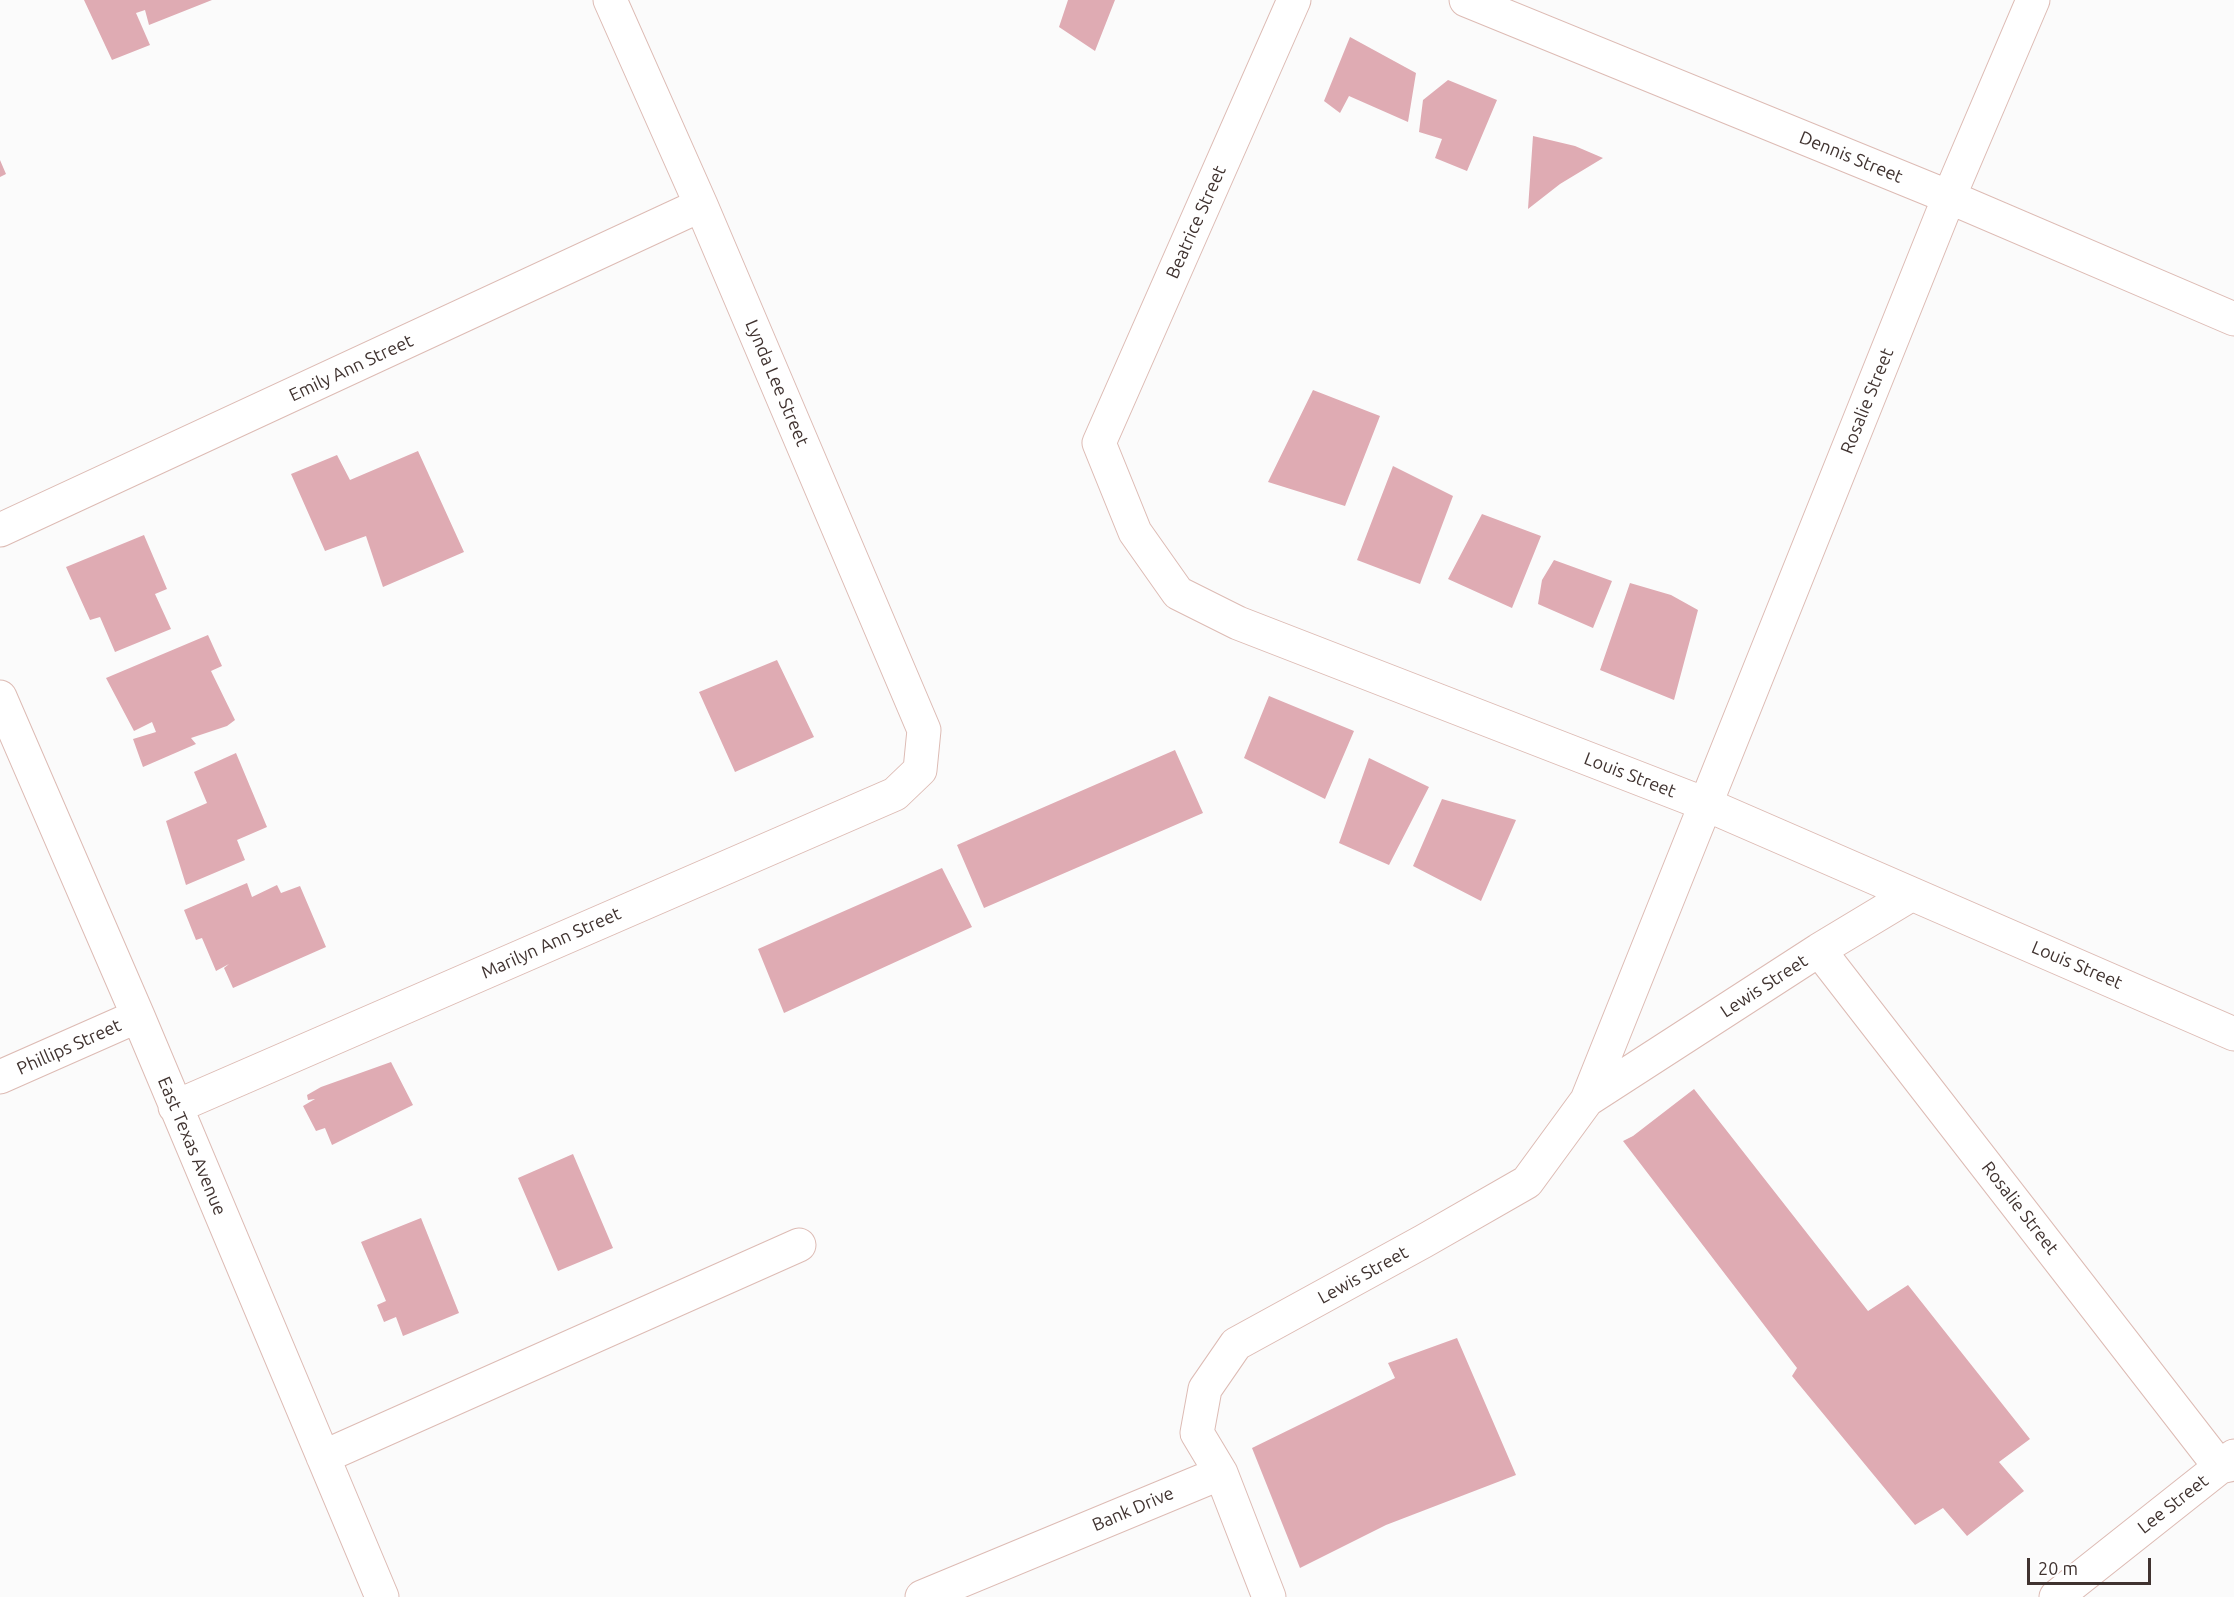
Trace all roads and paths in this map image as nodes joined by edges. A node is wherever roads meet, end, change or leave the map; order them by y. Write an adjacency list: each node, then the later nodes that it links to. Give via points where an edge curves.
1 (610, 0): 6 (street, Lynda Lee Street)
2 (1294, 0): 8 (street, Beatrice Street)
3 (1466, 0): 5 (street, Dennis Street)
4 (2032, 0): 5 (street, Rosalie Street)
5 (1949, 197): 7 (street, Dennis Street); 12 (street, Rosalie Street)
6 (701, 206): 9 (street, Emily Ann Street); 11 (street, Lynda Lee Street, via 924,730)
7 (2234, 319)
8 (1099, 443): 12 (street, Louis Street, via 1136,532 1178,593 1238,623)
9 (0, 530)
10 (0, 697): 15 (street, East Texas Avenue)
11 (920, 770): 19 (street, Marilyn Ann Street, via 895,794)
12 (1705, 804): 13 (street, Louis Street); 18 (street, Lewis Street)
13 (1912, 894): 14 (street, Lewis Street); 16 (street, Louis Street)
14 (1819, 950): 18 (street, Lewis Street); 22 (street, Rosalie Street)
15 (138, 1016): 17 (street, Phillips Street); 19 (street, East Texas Avenue)
16 (2234, 1034)
17 (0, 1077)
18 (1587, 1100): 23 (street, Lewis Street, via 1527,1182 1236,1344 1205,1389 1197,1433)
19 (175, 1107): 21 (street, East Texas Avenue)
20 (799, 1245): 21 (street)
21 (323, 1457): 24 (street, East Texas Avenue)
22 (2229, 1462): 27 (street, Lee Street)
23 (1221, 1473): 25 (street, Bank Drive); 26 (street)
24 (382, 1597)
25 (922, 1597)
26 (1269, 1597)
27 (2056, 1597)

